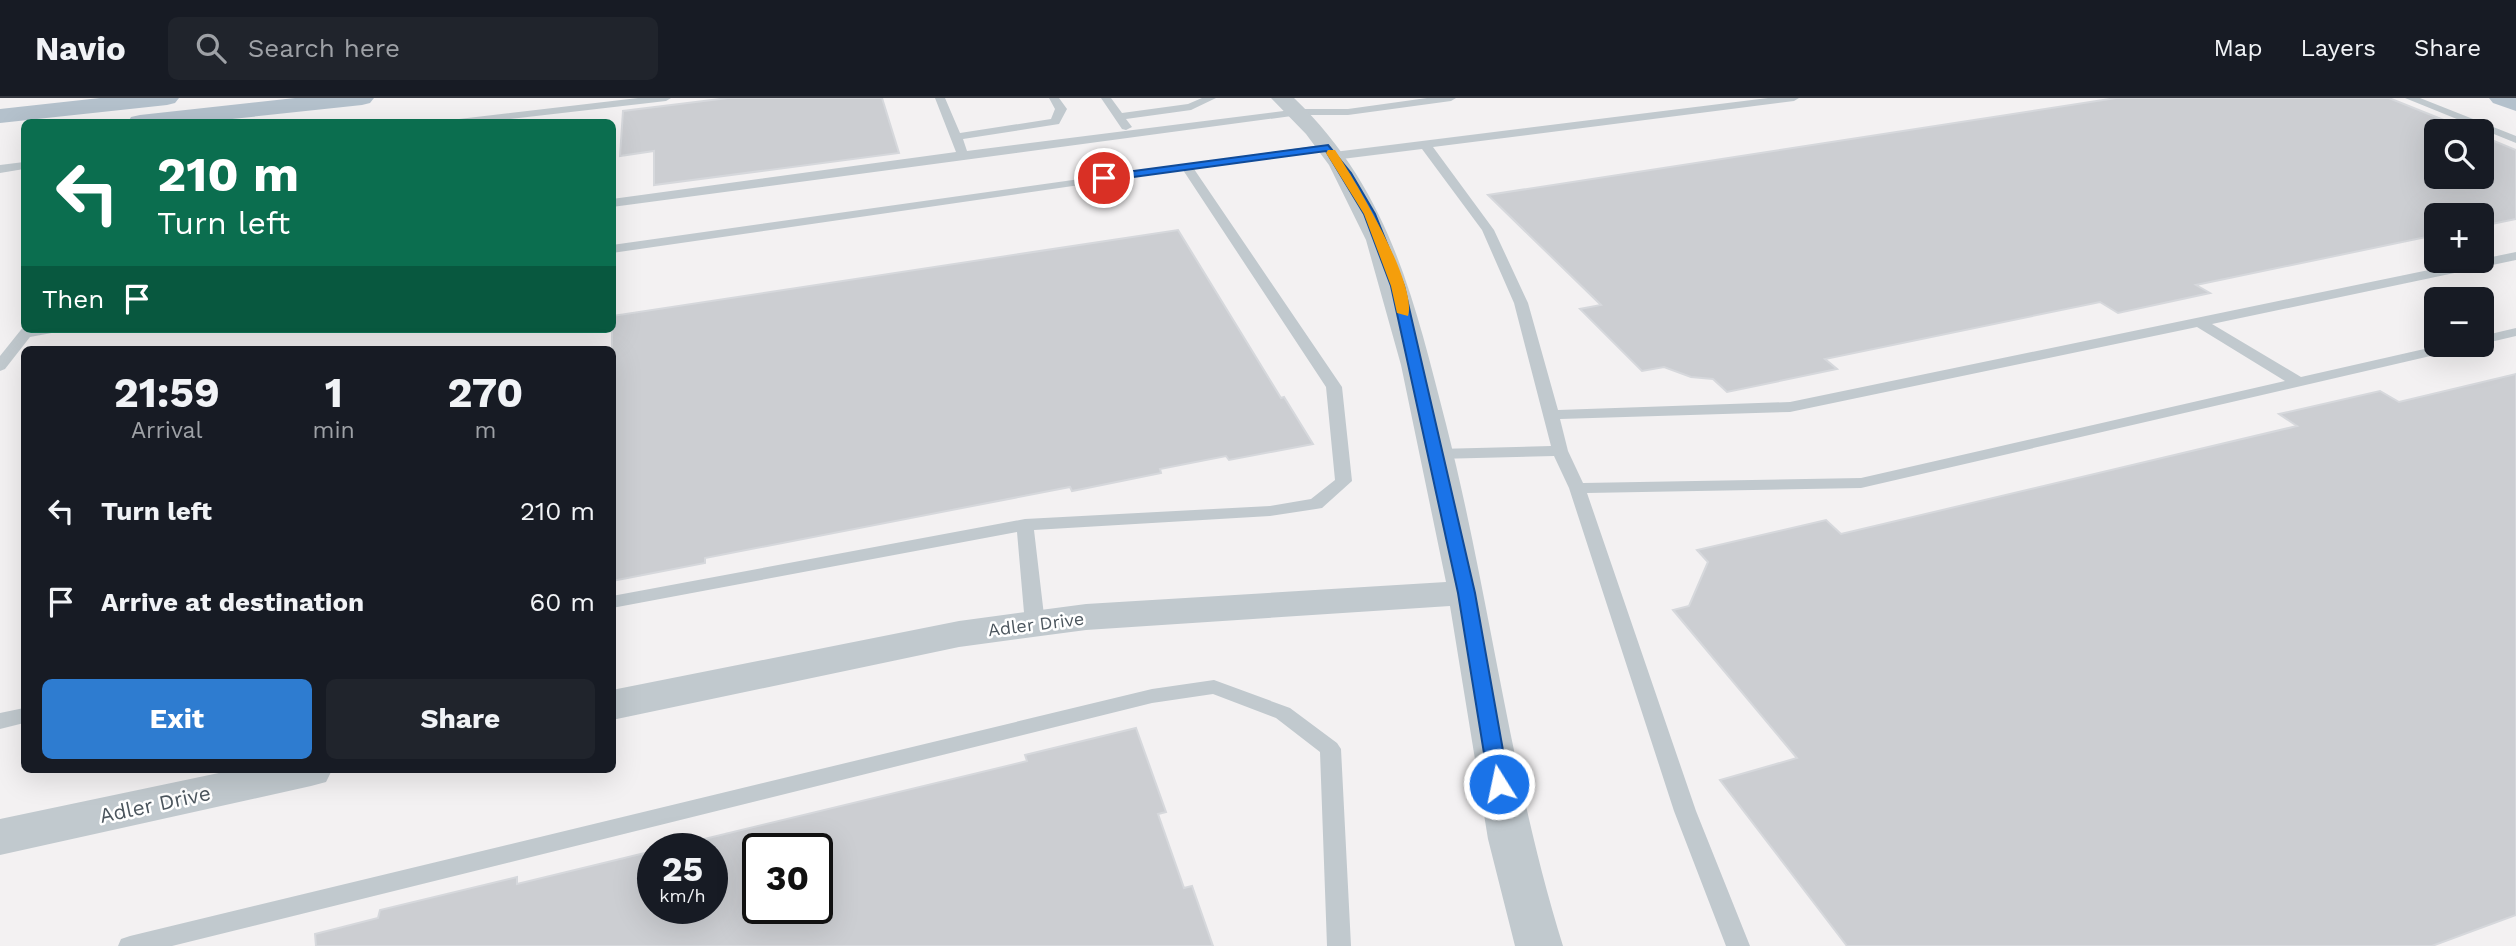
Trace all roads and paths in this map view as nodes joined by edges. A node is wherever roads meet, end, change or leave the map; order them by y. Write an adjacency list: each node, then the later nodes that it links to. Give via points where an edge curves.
1 (167, 98): 15 (main road)
2 (362, 98): 17 (main road)
3 (666, 98): 12 (lane)
4 (940, 98): 21 (lane)
5 (1054, 98): 21 (lane, via 1060,109 1055,122)
6 (1106, 98): 16 (lane)
7 (1211, 98): 16 (lane, via 1191,107)
8 (1451, 98): 13 (lane, via 1348,112)
9 (1794, 98): 24 (lane)
10 (2410, 98): 23 (lane)
11 (2501, 98): 14 (main road)
12 (589, 103): 18 (lane)
13 (1291, 103): 19 (lane); 25 (street)
14 (2516, 104)
15 (0, 116)
16 (1119, 117): 19 (lane)
17 (168, 119)
18 (480, 119)
19 (1130, 134): 26 (lane)
20 (21, 135): 22 (main road)
21 (956, 136): 26 (lane)
22 (0, 138)
23 (2516, 140)
24 (1425, 145): 25 (lane); 40 (lane, via 1488,230 1521,303)
25 (1331, 152): 28 (lane); 42 (street, via 1370,214 1397,286)
26 (963, 155): 30 (lane)
27 (21, 166): 29 (lane)
28 (1186, 166): 31 (lane); 44 (lane, via 1334,387 1344,481 1316,504 1282,509)
29 (0, 169)
30 (616, 202)
31 (616, 248)
32 (2516, 256): 33 (lane)
33 (2199, 323): 39 (lane); 40 (lane, via 1790,407)
34 (2516, 332): 36 (lane)
35 (25, 333): 38 (lane)
36 (2494, 337)
37 (2424, 353): 39 (lane)
38 (0, 366)
39 (2298, 382): 43 (lane, via 1860,483)
40 (1551, 415): 41 (lane)
41 (1559, 451): 42 (lane); 43 (lane)
42 (1437, 454): 45 (street)
43 (1577, 488): 56 (lane, via 1685,811)
44 (1025, 524): 46 (lane); 47 (lane)
45 (1466, 593): 47 (street, Adler Drive); 55 (street, via 1503,809)
46 (616, 601)
47 (1035, 624): 48 (street, Adler Drive, via 920,642)
48 (616, 704)
49 (21, 717): 50 (lane)
50 (0, 721)
51 (297, 773): 52 (street, Adler Drive)
52 (0, 837)
53 (130, 946): 54 (lane, via 1152,696 1214,687 1283,713 1330,749)
54 (1339, 946)
55 (1539, 946)
56 (1738, 946)

